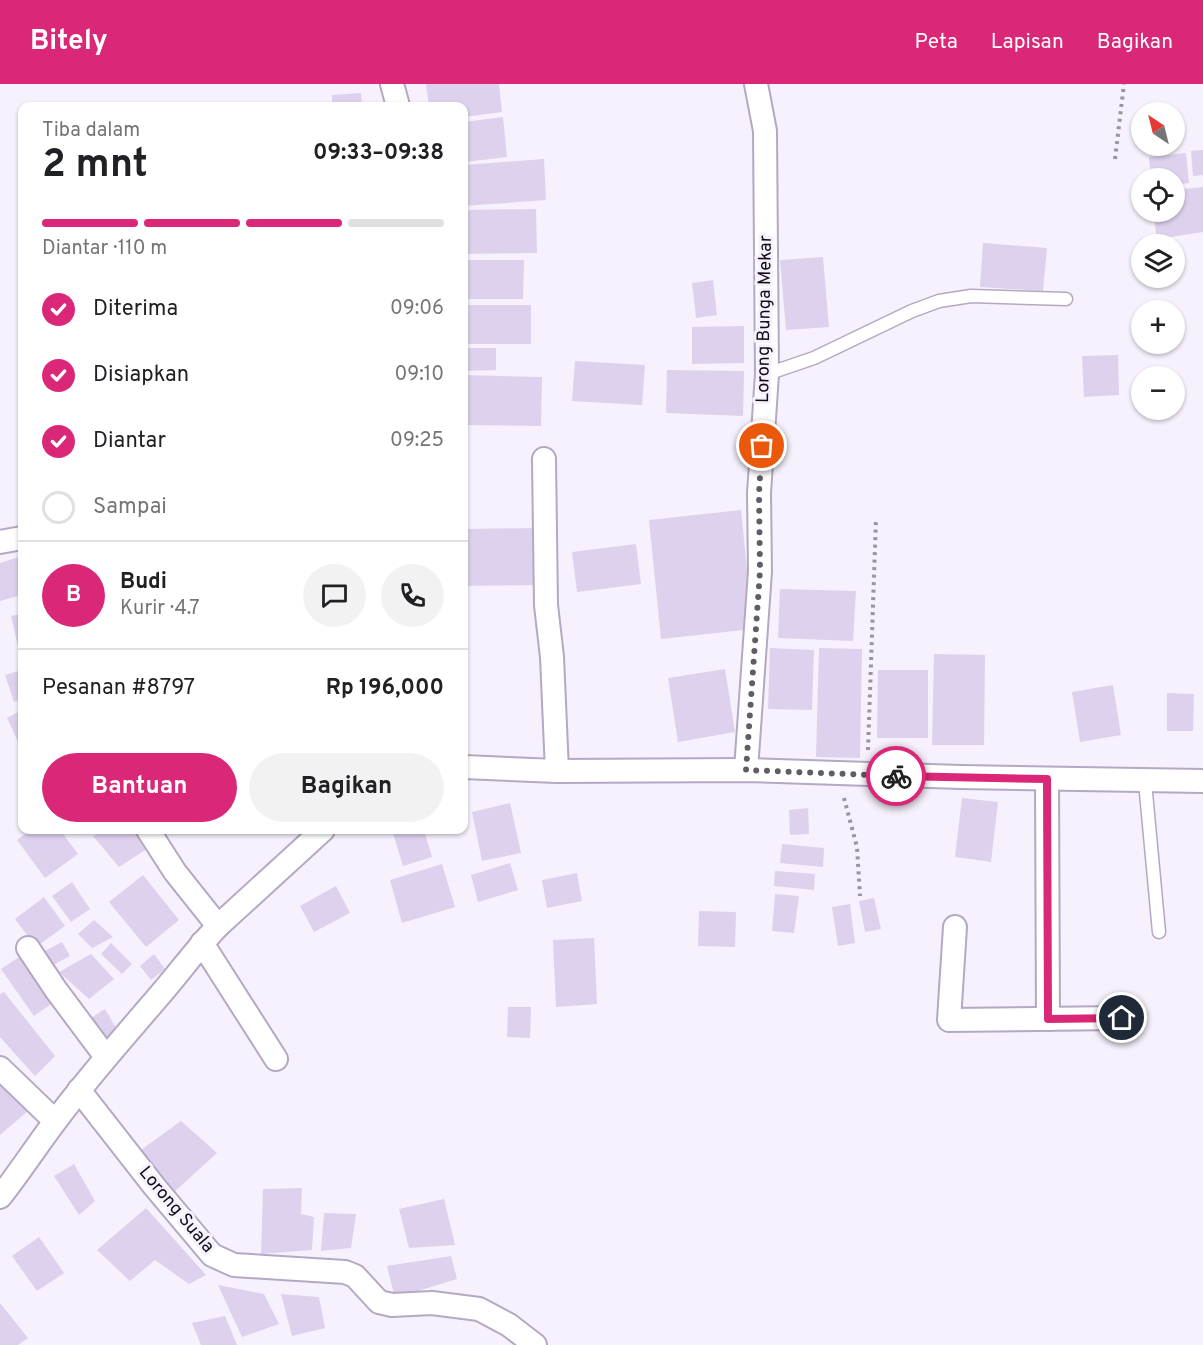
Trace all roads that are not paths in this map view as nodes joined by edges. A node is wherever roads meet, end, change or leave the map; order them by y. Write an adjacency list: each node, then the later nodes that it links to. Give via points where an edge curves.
1 (392, 84): 3 (street)
2 (756, 84): 5 (street, Lorong Bunga Mekar, via 765,131)
3 (397, 102)
4 (1066, 299): 5 (lane, via 971,296 939,301 814,358)
5 (767, 374): 10 (street, Lorong Bunga Mekar, via 759,493 760,571)
6 (544, 459): 11 (street, via 546,605)
7 (18, 539): 8 (street)
8 (0, 542)
9 (468, 767): 11 (street)
10 (746, 770): 11 (street); 12 (street)
11 (556, 771)
12 (1047, 779): 14 (street); 23 (street)
13 (1203, 781): 14 (street)
14 (1145, 782): 19 (lane)
15 (151, 834): 17 (street)
16 (319, 834): 17 (street)
17 (218, 926): 20 (street)
18 (955, 927): 23 (street, via 949,1020)
19 (1159, 932)
20 (202, 943): 24 (street); 25 (street)
21 (28, 948): 24 (street)
22 (1122, 1018): 23 (street)
23 (1048, 1019)
24 (105, 1057): 27 (street)
25 (276, 1059)
26 (0, 1068): 28 (street)
27 (79, 1090): 28 (street); 30 (street, Lorong Suala, via 212,1255 234,1265 345,1272 355,1276 379,1302 392,1305 432,1303 479,1309)
28 (56, 1121): 29 (street)
29 (0, 1197)
30 (535, 1345)

